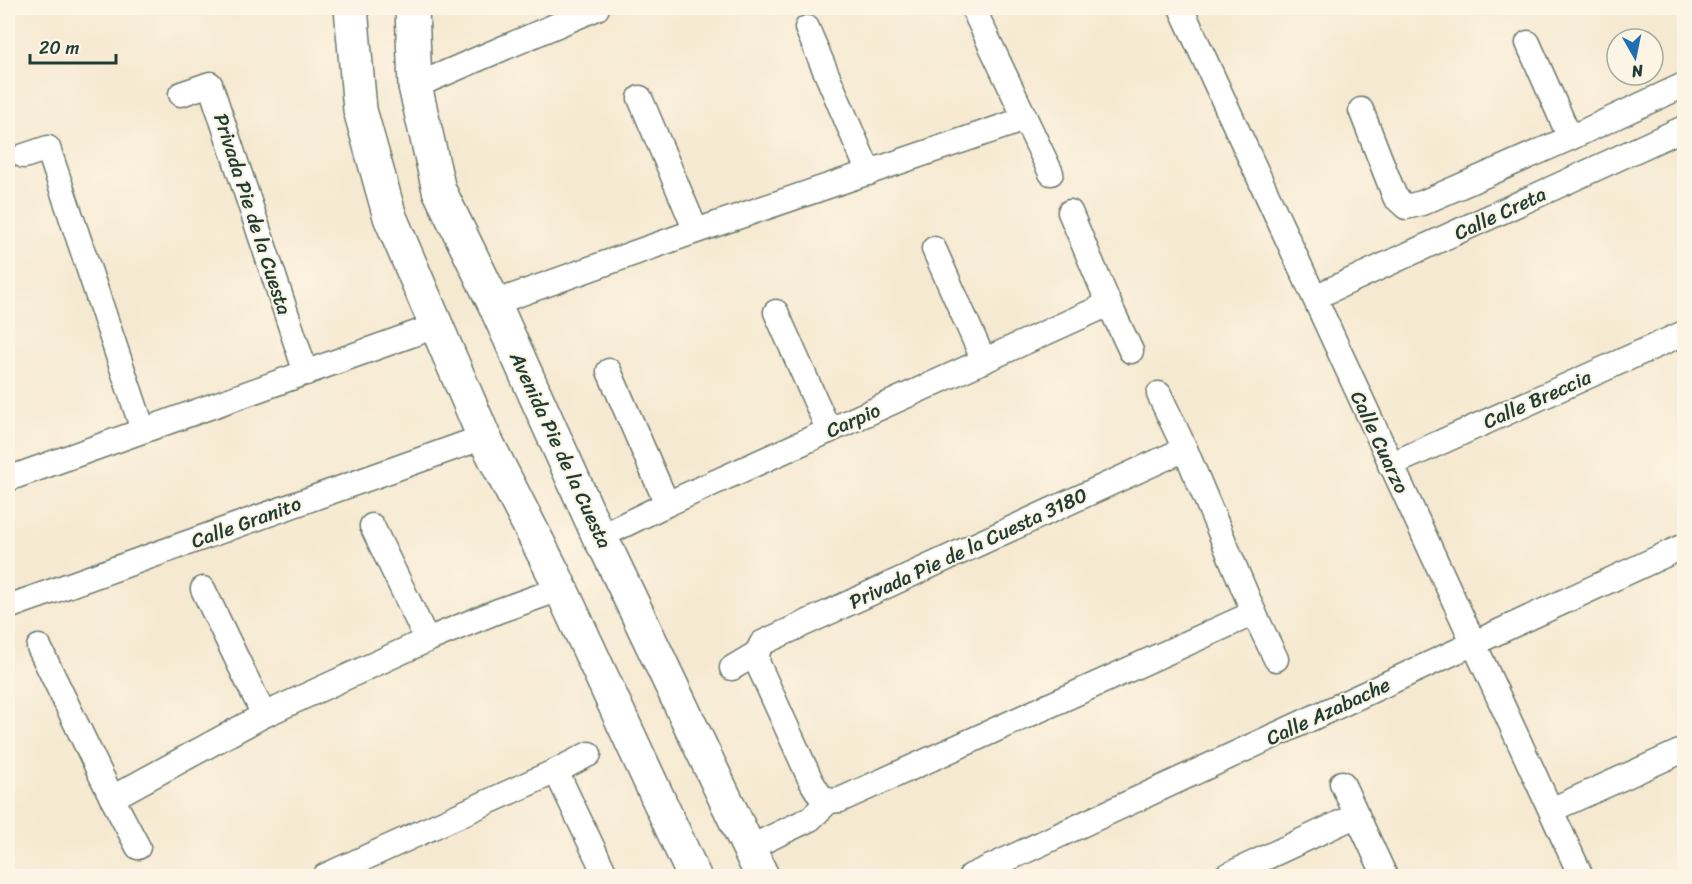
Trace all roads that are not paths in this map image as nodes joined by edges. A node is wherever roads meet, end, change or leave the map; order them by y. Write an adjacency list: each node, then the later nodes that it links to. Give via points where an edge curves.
1 (351, 8): 26 (main road, via 360,110 390,217)
2 (412, 8): 9 (main road, Avenida Pie de la Cuesta)
3 (973, 8): 13 (street)
4 (1181, 8): 22 (street, Calle Cuarzo)
5 (592, 9): 9 (street)
6 (807, 28): 17 (street)
7 (1528, 42): 15 (street)
8 (1684, 85): 15 (street)
9 (416, 86): 23 (main road, Avenida Pie de la Cuesta, via 439,190)
10 (181, 94): 31 (street, Privada Pie de la Cuesta, via 210,84)
11 (640, 98): 20 (street)
12 (1361, 110): 15 (street, via 1395,197 1406,207)
13 (1025, 119): 17 (street); 18 (street)
14 (1684, 128): 22 (street, Calle Creta)
15 (1570, 138)
16 (24, 156): 33 (street, via 48,148)
17 (869, 173): 20 (street)
18 (1051, 173)
19 (1070, 212): 24 (street)
20 (696, 231): 23 (street)
21 (934, 249): 29 (street)
22 (1315, 297): 37 (street, Calle Cuarzo)
23 (494, 303): 41 (main road, Avenida Pie de la Cuesta)
24 (1109, 304): 28 (street); 29 (street, Carpio)
25 (776, 312): 34 (street)
26 (436, 326): 31 (street); 35 (main road)
27 (1684, 333): 37 (street, Calle Breccia)
28 (1131, 351)
29 (984, 361): 34 (street, Carpio)
30 (609, 371): 39 (street)
31 (306, 373): 33 (street)
32 (1159, 394): 36 (street)
33 (143, 430): 38 (street)
34 (829, 431): 39 (street, Carpio)
35 (484, 437): 44 (main road); 45 (street, Calle Granito)
36 (1185, 449): 46 (street); 50 (street, Privada Pie de la Cuesta 3180, via 762,643)
37 (1390, 465): 48 (street, Calle Cuarzo)
38 (8, 479)
39 (667, 504): 41 (street, Carpio)
40 (372, 526): 47 (street)
41 (599, 537): 63 (main road, Avenida Pie de la Cuesta)
42 (1684, 546): 48 (street, Calle Azabache)
43 (202, 589): 53 (street)
44 (560, 589): 47 (street); 66 (main road)
45 (8, 607)
46 (1254, 613): 51 (street); 59 (street, via 840,800)
47 (427, 640): 53 (street)
48 (1474, 643): 60 (street, Calle Cuarzo); 67 (street, Calle Azabache)
49 (39, 647): 58 (street)
50 (757, 653): 52 (street, Privada Pie de la Cuesta 3180); 59 (street, via 758,664 811,781 821,797)
51 (1276, 659)
52 (732, 668)
53 (264, 715): 58 (street)
54 (1684, 750): 60 (street)
55 (589, 754): 56 (street)
56 (556, 771): 64 (street); 65 (street)
57 (1341, 783): 61 (street)
58 (112, 798): 62 (street)
59 (829, 801): 63 (street)
60 (1551, 810): 70 (street, Calle Cuarzo)
61 (1357, 815): 68 (street); 69 (street)
62 (138, 847)
63 (756, 862)
64 (325, 876)
65 (606, 876)
66 (694, 876)
67 (971, 876)
68 (1226, 876)
69 (1385, 876)
70 (1581, 876)

